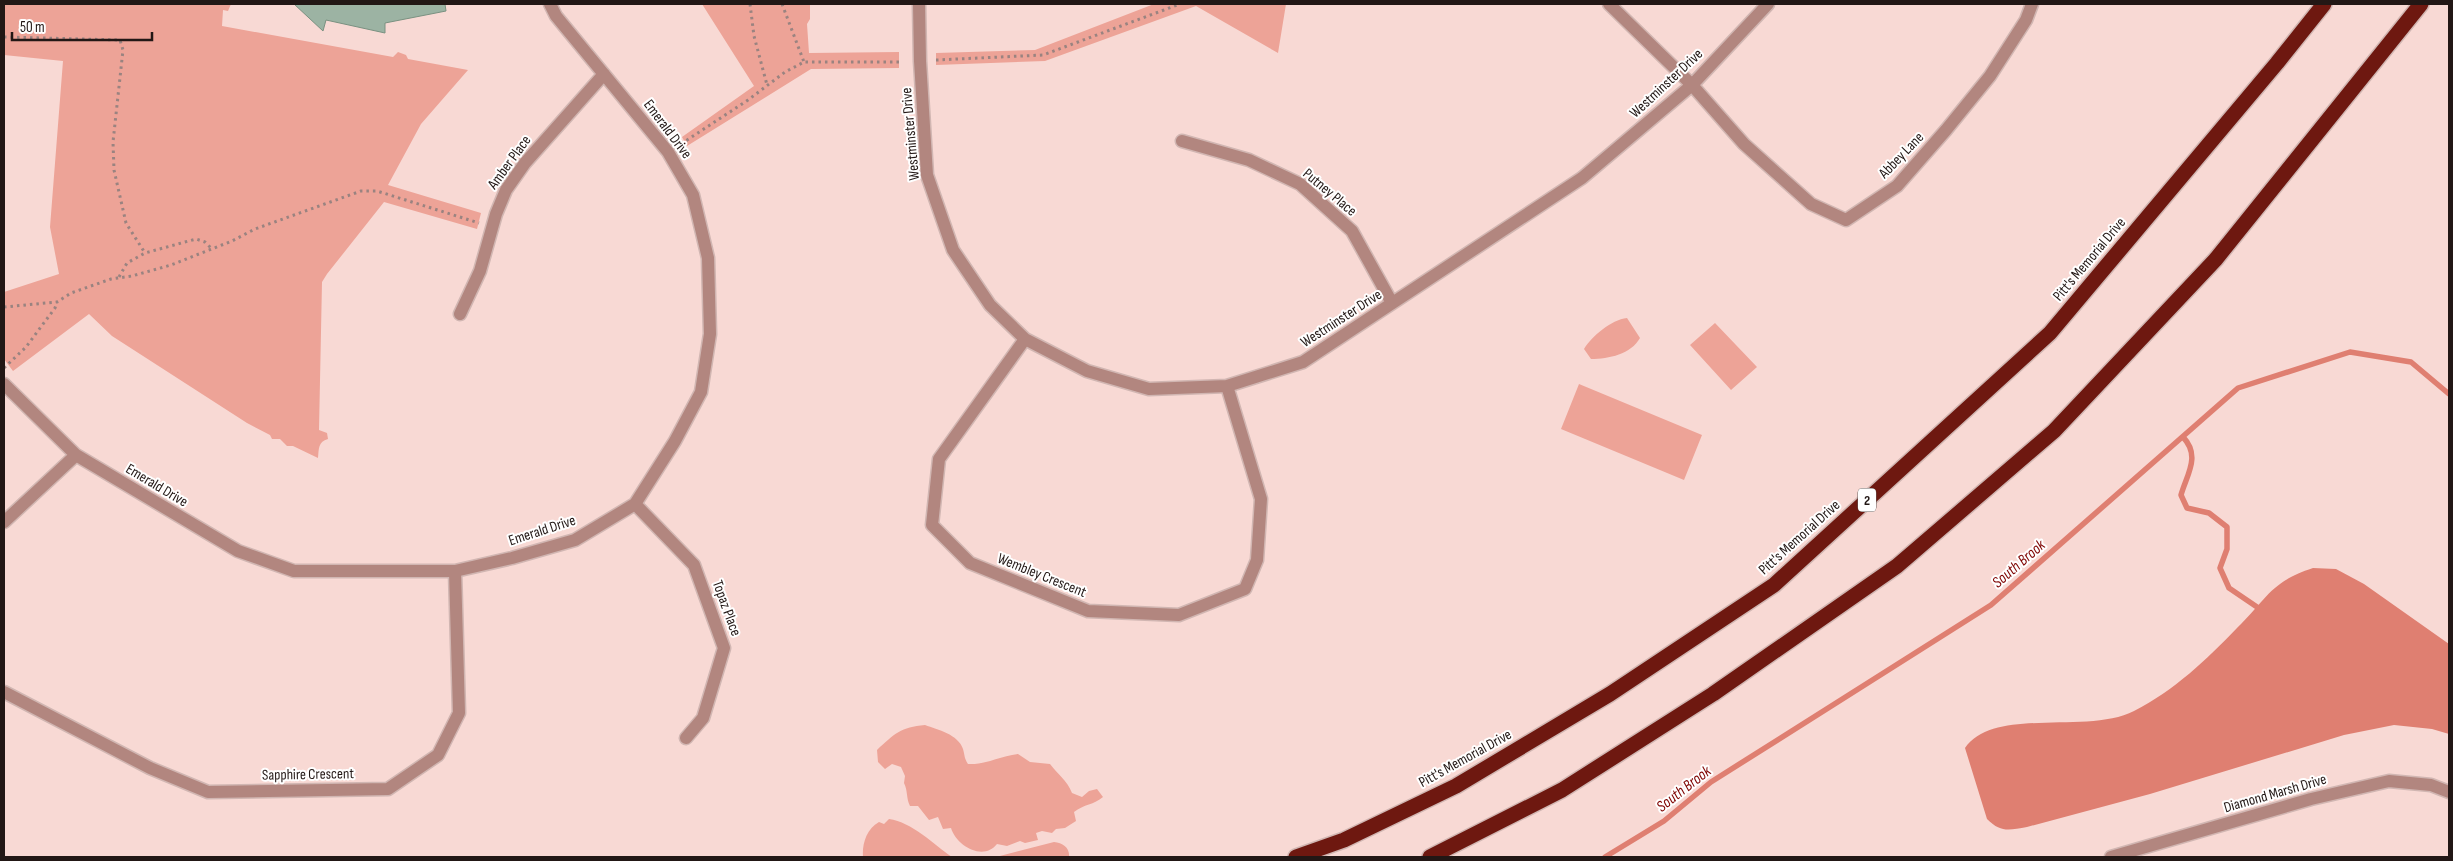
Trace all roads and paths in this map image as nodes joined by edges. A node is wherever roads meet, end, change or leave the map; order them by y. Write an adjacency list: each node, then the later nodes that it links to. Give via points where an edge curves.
1 (550, 4): 15 (street, Emerald Drive, via 556,16)
2 (750, 4): 16 (path, via 754,36)
3 (782, 4): 13 (path)
4 (918, 4): 28 (street, Westminster Drive, via 927,175 953,250 990,306)
5 (1180, 4): 12 (path, via 1042,55)
6 (1609, 4): 17 (street)
7 (1768, 4): 17 (street, Westminster Drive)
8 (2032, 4): 17 (street, Abbey Lane, via 2026,20 1990,76 1946,130 1897,186 1846,220 1811,204 1744,144)
9 (2324, 4): 39 (highway, Pitt's Memorial Drive / 2, via 2050,333 1774,585 1610,694 1456,786 1344,840)
10 (2421, 4): 40 (highway, via 2209,266 2054,431 1897,566 1713,694 1562,790)
11 (4, 37): 22 (path, via 120,40 123,50 113,142 114,170 128,228)
12 (935, 60)
13 (804, 62): 14 (path); 16 (path)
14 (901, 62)
15 (604, 74): 19 (street, Emerald Drive); 20 (street, Amber Place, via 515,176 500,203)
16 (767, 85): 19 (path)
17 (1692, 85): 25 (street, Westminster Drive, via 1582,178)
18 (1182, 141): 25 (street, Putney Place, via 1249,160 1300,184 1352,232)
19 (668, 152): 33 (street, Emerald Drive, via 693,195 708,258 710,334 701,392)
20 (492, 227): 21 (path, via 368,190 255,229); 27 (street, Amber Place, via 480,271)
21 (212, 249): 22 (path, via 196,239); 23 (path, via 161,269)
22 (145, 253): 23 (path, via 127,263)
23 (119, 278): 24 (path, via 77,291)
24 (57, 302): 26 (path); 29 (path, via 34,336)
25 (1392, 303): 31 (street, Westminster Drive, via 1304,362)
26 (4, 306)
27 (460, 314)
28 (1025, 339): 31 (street, Westminster Drive, via 1087,372 1149,388); 31 (street, Wembley Crescent, via 939,459 932,525 970,563 1088,611 1179,616 1245,589 1256,560 1261,499)
29 (4, 368)
30 (4, 384): 32 (street, Emerald Drive)
31 (1227, 386)
32 (76, 455): 34 (street); 35 (street, Emerald Drive, via 238,551 294,571)
33 (635, 504): 35 (street, Emerald Drive, via 575,540); 37 (street, Topaz Place, via 694,565 724,648 703,718)
34 (4, 522)
35 (455, 571): 36 (street, Sapphire Crescent, via 459,713 438,755 388,789 208,792 150,768)
36 (4, 692)
37 (686, 738)
38 (2449, 792): 41 (street, Diamond Marsh Drive, via 2431,785 2389,781 2311,799)
39 (1296, 857)
40 (1430, 857)
41 (2111, 857)

